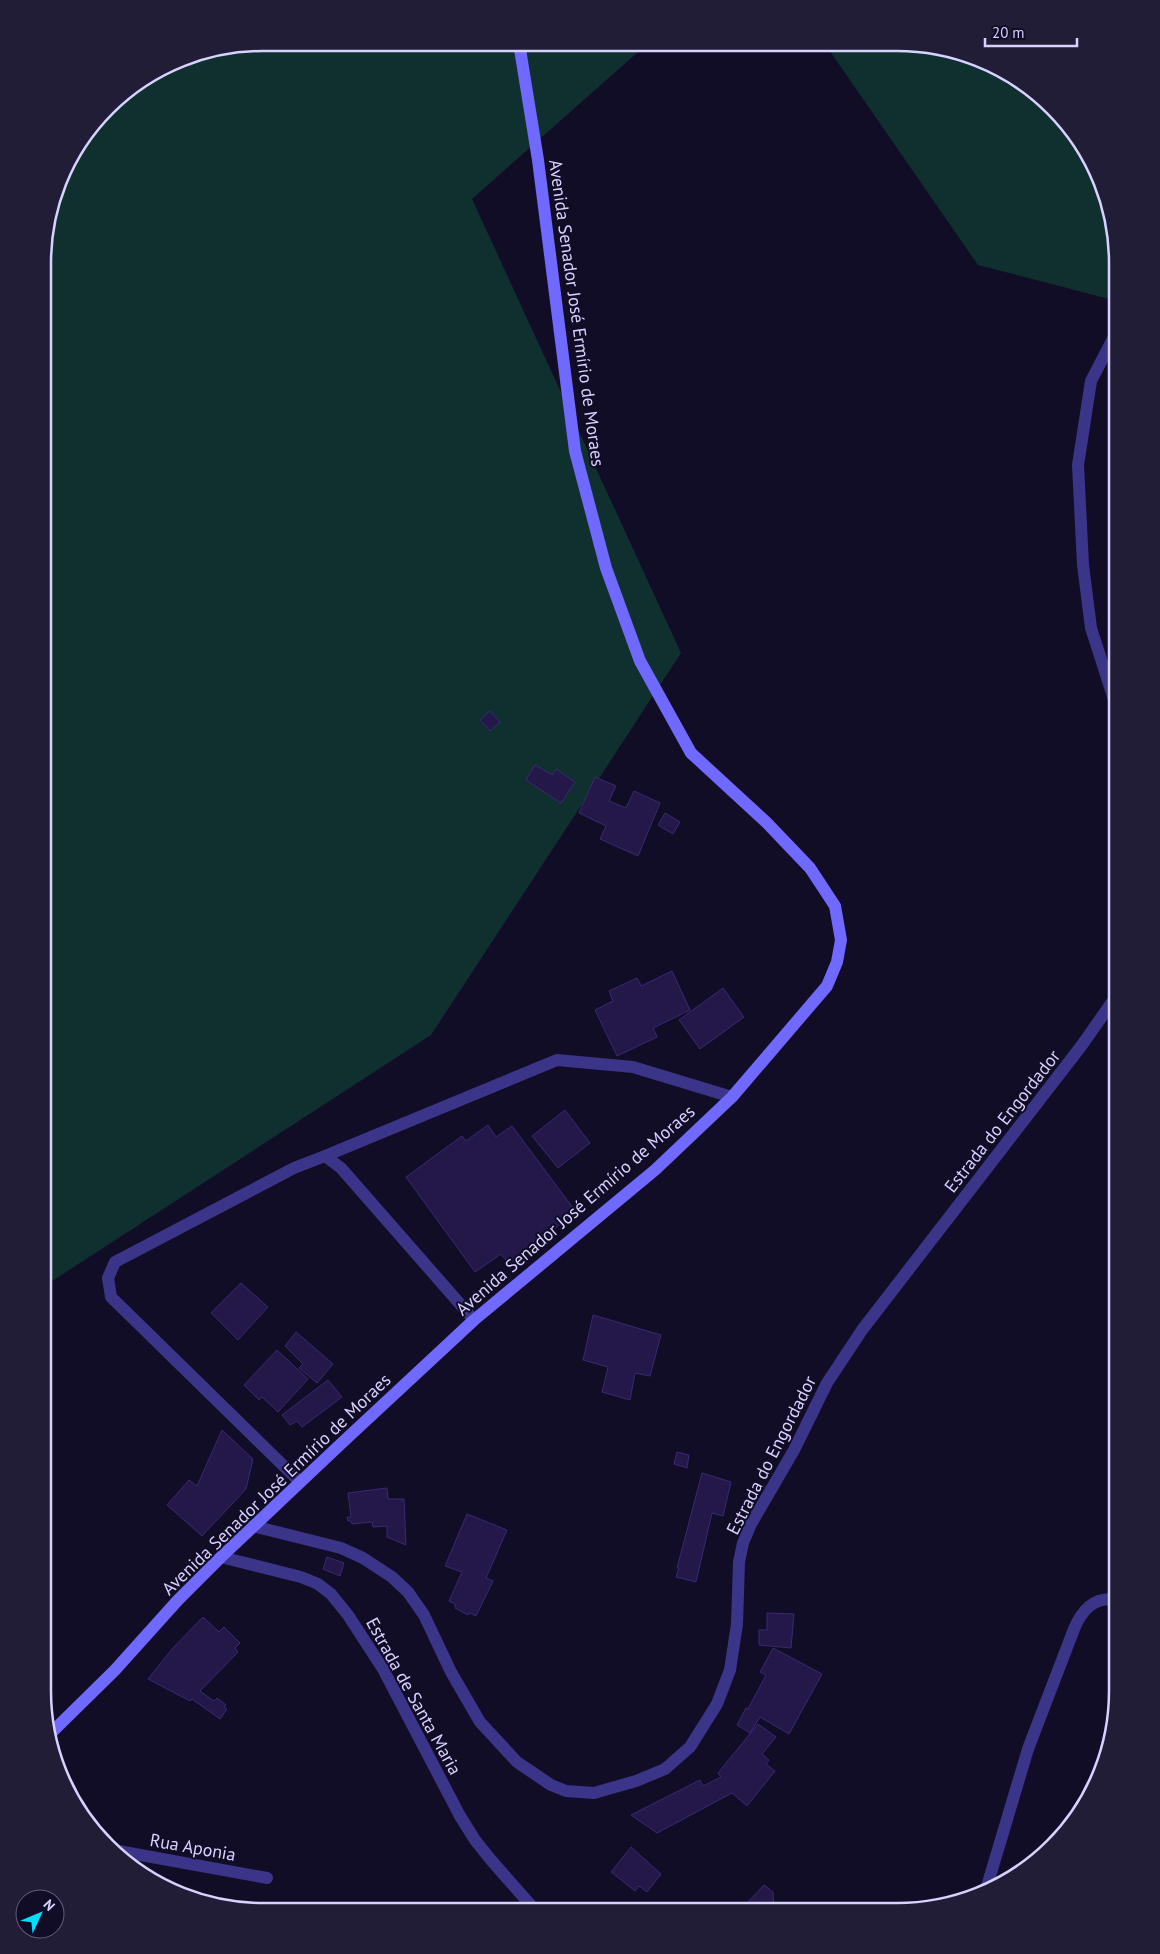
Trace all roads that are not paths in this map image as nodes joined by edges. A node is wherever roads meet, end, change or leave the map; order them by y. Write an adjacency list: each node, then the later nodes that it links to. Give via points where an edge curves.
1 (520, 51): 5 (main road, Avenida Senador José Ermírio de Moraes, via 538,160 575,451 606,568 640,661 691,753 766,822 810,868 835,906 841,940 838,962 827,986)
2 (1109, 348): 3 (street, via 1091,382 1078,465 1083,565 1091,628)
3 (1109, 684)
4 (1109, 1006): 9 (street, Estrada do Engordador, via 862,1330 827,1383 743,1542 730,1670 717,1704 690,1747 665,1769 594,1793 566,1792 551,1785 517,1762 480,1722 424,1615 408,1592 392,1577 341,1548)
5 (732, 1097): 6 (street, via 633,1067 557,1060); 7 (main road, Avenida Senador José Ermírio de Moraes, via 655,1170)
6 (325, 1156): 7 (street, via 341,1168); 8 (street, via 294,1168 115,1262 108,1278 111,1297)
7 (474, 1320): 8 (main road, Avenida Senador José Ermírio de Moraes)
8 (300, 1482): 9 (main road, Avenida Senador José Ermírio de Moraes)
9 (253, 1526): 10 (main road, Avenida Senador José Ermírio de Moraes)
10 (221, 1557): 12 (main road, Avenida Senador José Ermírio de Moraes); 16 (street, Estrada de Santa Maria, via 301,1577 331,1594 383,1669 475,1840)
11 (1109, 1599): 15 (street, via 1087,1607 1074,1629 1028,1749)
12 (55, 1730)
13 (126, 1852): 14 (street, Rua Aponia)
14 (267, 1878)
15 (988, 1882)
16 (529, 1903)

